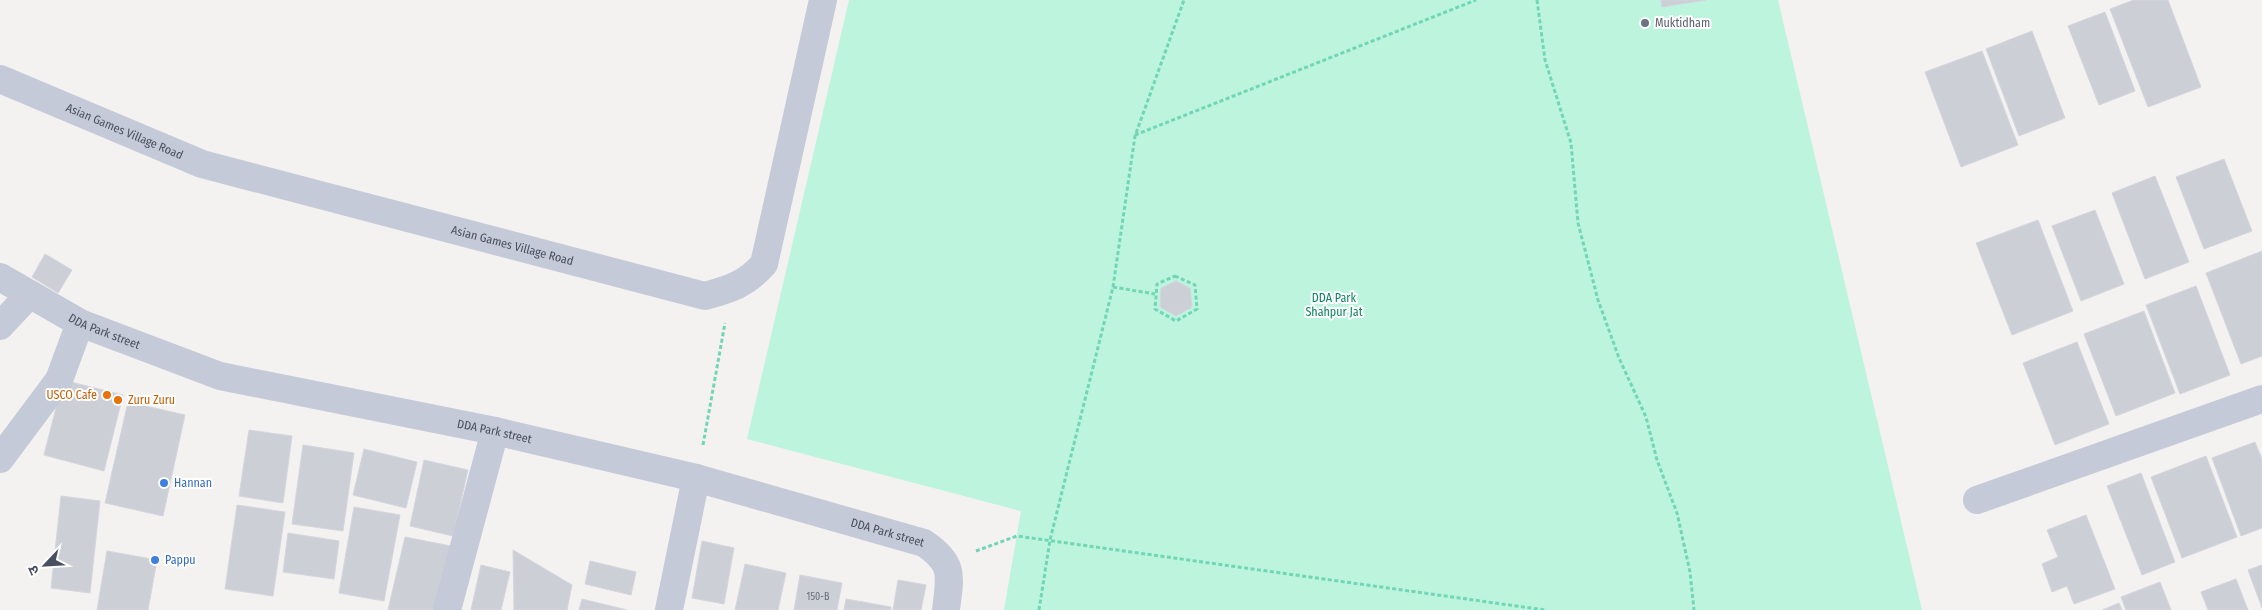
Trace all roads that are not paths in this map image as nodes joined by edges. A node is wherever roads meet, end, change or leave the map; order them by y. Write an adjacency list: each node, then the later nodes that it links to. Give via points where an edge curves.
1 (823, 0): 2 (street, Asian Games Village Road, via 764,264 751,278 732,289 705,296 202,164)
2 (0, 79)
3 (0, 277): 4 (street, DDA Park street)
4 (30, 294): 5 (street, DDA Park street); 6 (street)
5 (80, 323): 8 (street, DDA Park street, via 220,376); 9 (street, via 60,380)
6 (0, 326)
7 (2262, 399): 11 (street)
8 (495, 431): 10 (street, DDA Park street); 12 (street)
9 (0, 459)
10 (696, 478): 13 (street); 14 (street, DDA Park street, via 924,543 937,552 950,574)
11 (1977, 500)
12 (448, 610)
13 (669, 610)
14 (946, 610)

